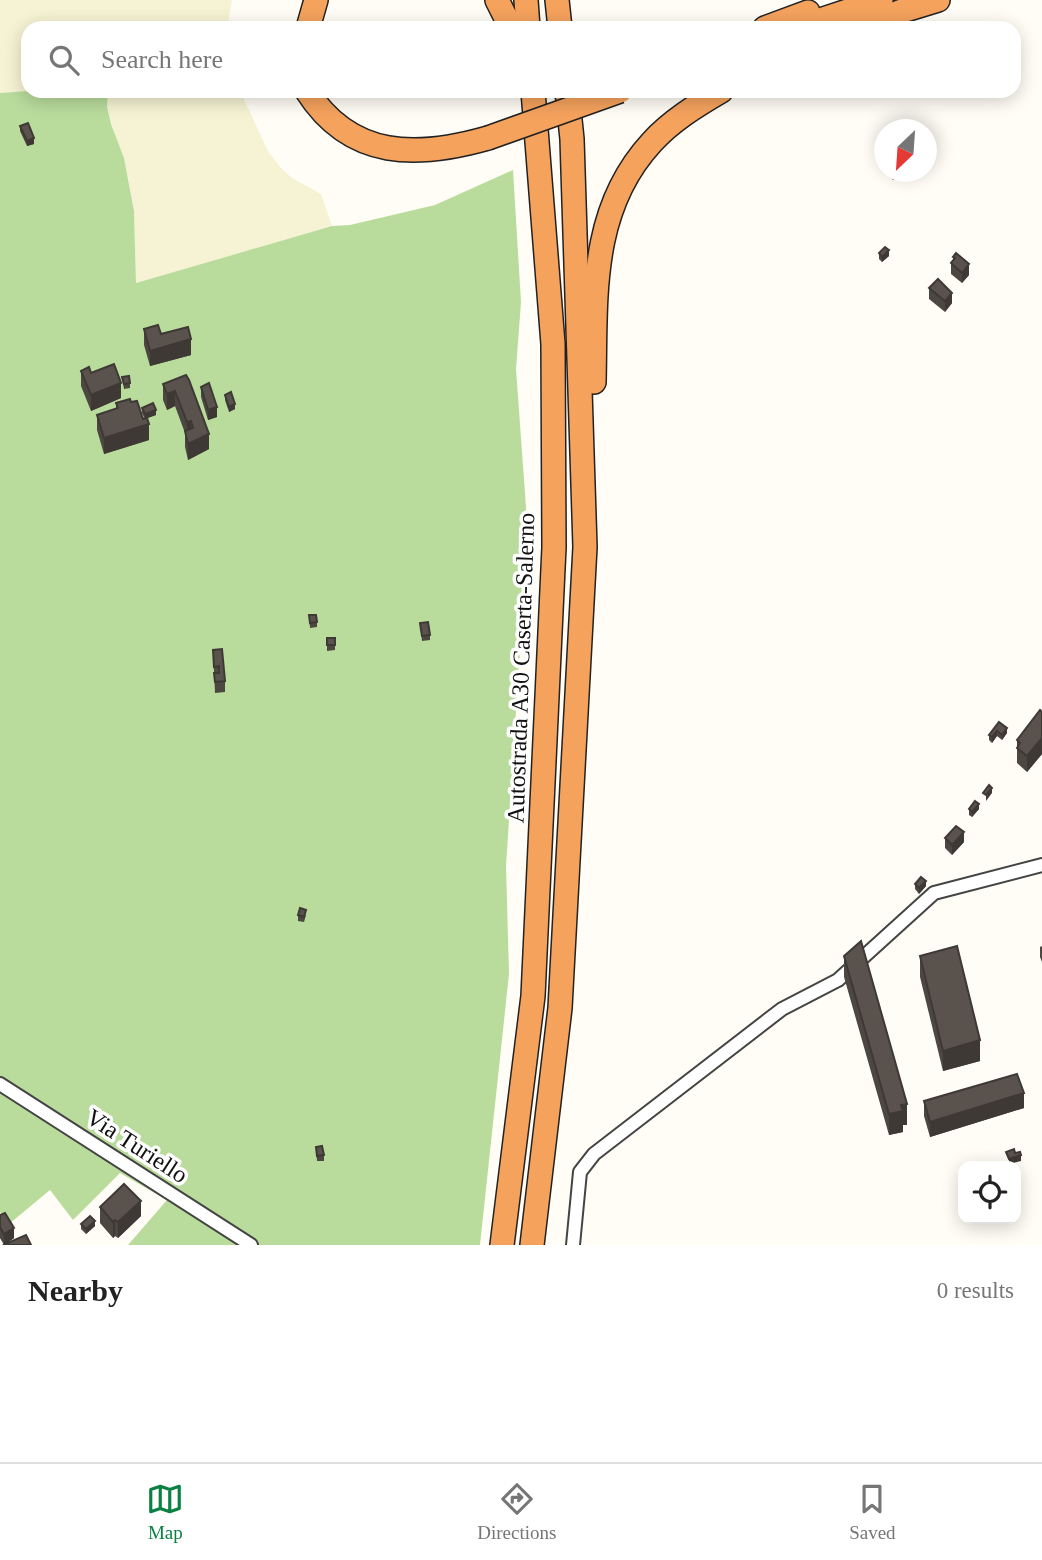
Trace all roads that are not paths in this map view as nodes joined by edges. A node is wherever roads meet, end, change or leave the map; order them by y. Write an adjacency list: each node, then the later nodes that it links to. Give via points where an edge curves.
1 (303, 0): 9 (highway)
2 (316, 0): 10 (highway)
3 (497, 0): 11 (highway)
4 (526, 0): 12 (highway)
5 (557, 0): 13 (highway)
6 (845, 0): 14 (highway)
7 (881, 0): 15 (highway)
8 (938, 0): 16 (highway)
9 (298, 21)
10 (310, 21)
11 (508, 21)
12 (528, 21)
13 (559, 21)
14 (785, 21)
15 (817, 21)
16 (876, 21)
17 (312, 98): 25 (highway, via 345,132 382,147 446,149)
18 (327, 98): 25 (highway, via 352,122 384,136 423,139)
19 (526, 98): 26 (highway, via 540,272)
20 (534, 98): 26 (highway, Autostrada A30 Caserta-Salerno)
21 (568, 98): 27 (highway)
22 (570, 98): 25 (highway)
23 (597, 98): 25 (highway, bridge)
24 (710, 98): 27 (highway, via 652,141 623,182 608,219 598,263 592,433)
25 (488, 132)
26 (553, 344): 31 (highway, Autostrada A30 Caserta-Salerno, via 554,547 533,996)
27 (583, 488): 32 (highway, via 584,547 560,1008)
28 (1042, 864): 33 (street, via 933,892 838,980 782,1009 594,1154 580,1172)
29 (0, 1084): 30 (street, Via Turiello)
30 (251, 1245)
31 (502, 1245)
32 (532, 1245)
33 (573, 1245)

